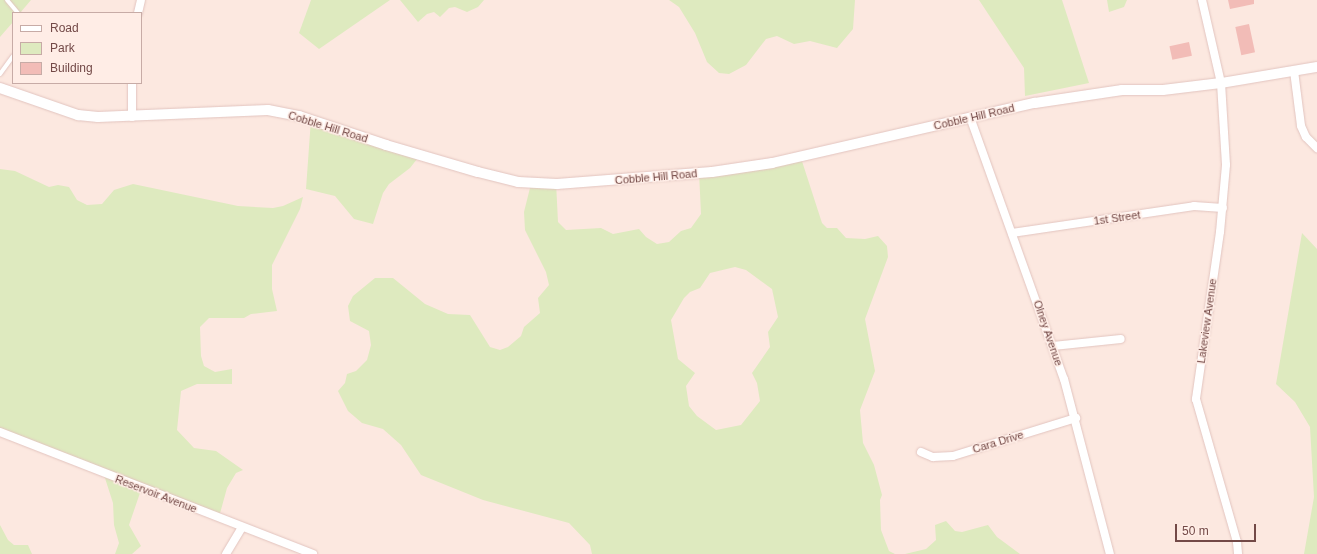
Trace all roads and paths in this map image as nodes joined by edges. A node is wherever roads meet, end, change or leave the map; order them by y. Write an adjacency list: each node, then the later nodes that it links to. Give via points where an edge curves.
1 (7, 0): 4 (lane)
2 (141, 0): 5 (street)
3 (1202, 0): 10 (street, Lakeview Avenue)
4 (17, 12)
5 (138, 12)
6 (12, 57): 9 (lane)
7 (1317, 67): 8 (street, Cobble Hill Road)
8 (1294, 70): 10 (street, Cobble Hill Road); 15 (street, via 1301,126 1306,138)
9 (0, 74)
10 (1221, 83): 14 (street, Cobble Hill Road, via 1065,98); 16 (street, Lakeview Avenue, via 1226,165)
11 (132, 84): 13 (street)
12 (0, 88): 13 (street, Cobble Hill Road, via 78,115)
13 (132, 116): 14 (street, Cobble Hill Road, via 268,110 300,116 478,172 518,182 558,184 712,172 772,163)
14 (970, 117): 17 (street, Olney Avenue)
15 (1317, 148)
16 (1223, 208): 17 (street, 1st Street, via 1194,206); 27 (street, Lakeview Avenue, via 1196,399 1237,542)
17 (1012, 234): 19 (street, Olney Avenue)
18 (1121, 339): 19 (street)
19 (1053, 346): 20 (street, Olney Avenue)
20 (1076, 418): 22 (street, Cara Drive, via 953,456 933,457); 26 (street, Olney Avenue)
21 (0, 432): 23 (street, Reservoir Avenue)
22 (921, 452)
23 (242, 527): 24 (street); 25 (street, Reservoir Avenue)
24 (226, 554)
25 (314, 554)
26 (1110, 554)
27 (1238, 554)

